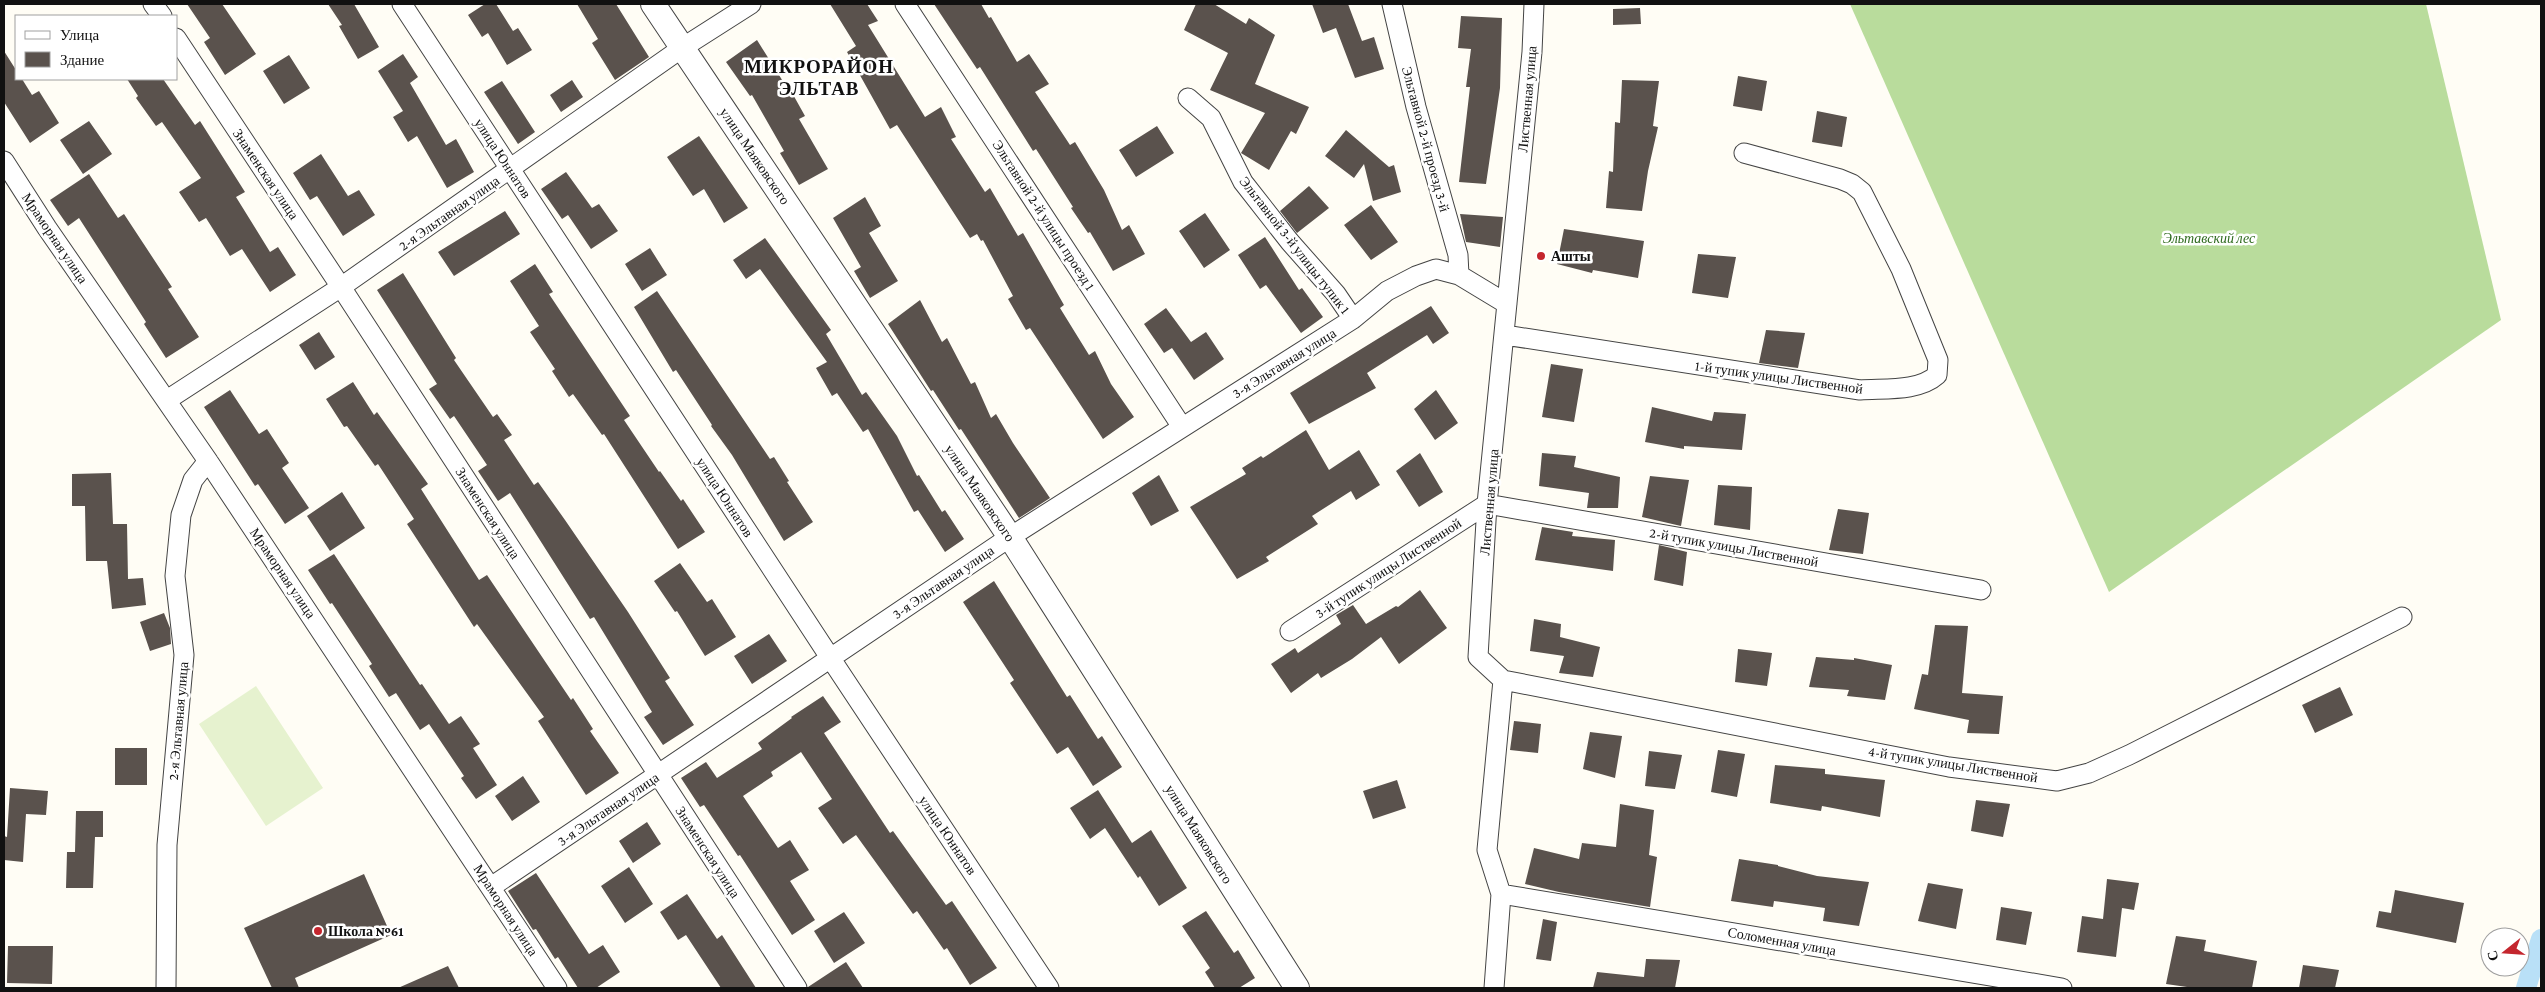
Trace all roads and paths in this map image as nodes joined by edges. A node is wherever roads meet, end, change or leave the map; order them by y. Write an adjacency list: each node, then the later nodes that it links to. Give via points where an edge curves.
1 (154, 4): 8 (street)
2 (402, 4): 14 (street, улица Юннатов)
3 (653, 4): 10 (street, улица Маяковского)
4 (751, 4): 10 (street, 2-я Эльтавная улица)
5 (905, 4): 21 (street, Эльтавной 2-й улицы проезд 1)
6 (1392, 4): 15 (street, Эльтавной 2-й проезд 3-й, via 1416,107 1458,255)
7 (1534, 4): 17 (street, Лиственная улица, via 1532,61)
8 (161, 15)
9 (178, 41): 16 (street, Знаменская улица)
10 (682, 48): 14 (street, 2-я Эльтавная улица); 24 (street, улица Маяковского)
11 (1188, 98): 18 (street, Эльтавной 3-й улицы тупик 1, via 1211,118 1244,182)
12 (1744, 153): 19 (street, 1-й тупик улицы Лиственной, via 1840,179 1862,192 1901,269 1938,360 1937,375 1929,382 1918,386 1860,390)
13 (4, 161): 20 (street, Мраморная улица)
14 (511, 170): 16 (street, 2-я Эльтавная улица); 28 (street, улица Юннатов)
15 (1459, 275): 17 (street, 3-я Эльтавная улица); 18 (street, 3-я Эльтавная улица, via 1436,269 1416,276 1387,291)
16 (341, 288): 20 (street, 2-я Эльтавная улица); 30 (street, Знаменская улица)
17 (1507, 304): 19 (street, Лиственная улица)
18 (1353, 319): 21 (street, 3-я Эльтавная улица)
19 (1505, 335): 23 (street, Лиственная улица)
20 (167, 400): 22 (street, Мраморная улица)
21 (1182, 427): 24 (street, 3-я Эльтавная улица)
22 (208, 461): 31 (street, Мраморная улица); 33 (street, 2-я Эльтавная улица, via 193,480 181,515 175,576 184,655 167,845)
23 (1487, 504): 25 (street, 2-й тупик улицы Лиственной); 27 (street, 3-й тупик улицы Лиственной); 29 (street, Лиственная улица, via 1478,657)
24 (1010, 537): 28 (street, 3-я Эльтавная улица); 37 (street, улица Маяковского)
25 (1980, 590)
26 (2402, 617): 29 (street, 4-й тупик улицы Лиственной, via 2129,755 2057,781 1949,767)
27 (1290, 631)
28 (831, 660): 30 (street, 3-я Эльтавная улица); 36 (street, улица Юннатов)
29 (1503, 680): 32 (street, via 1487,850)
30 (658, 775): 31 (street, 3-я Эльтавная улица); 35 (street, Знаменская улица)
31 (491, 887): 34 (street, Мраморная улица)
32 (1501, 894): 38 (street); 39 (street, Соломенная улица)
33 (166, 988)
34 (557, 988)
35 (797, 988)
36 (1049, 988)
37 (1297, 988)
38 (1494, 988)
39 (2062, 988)

